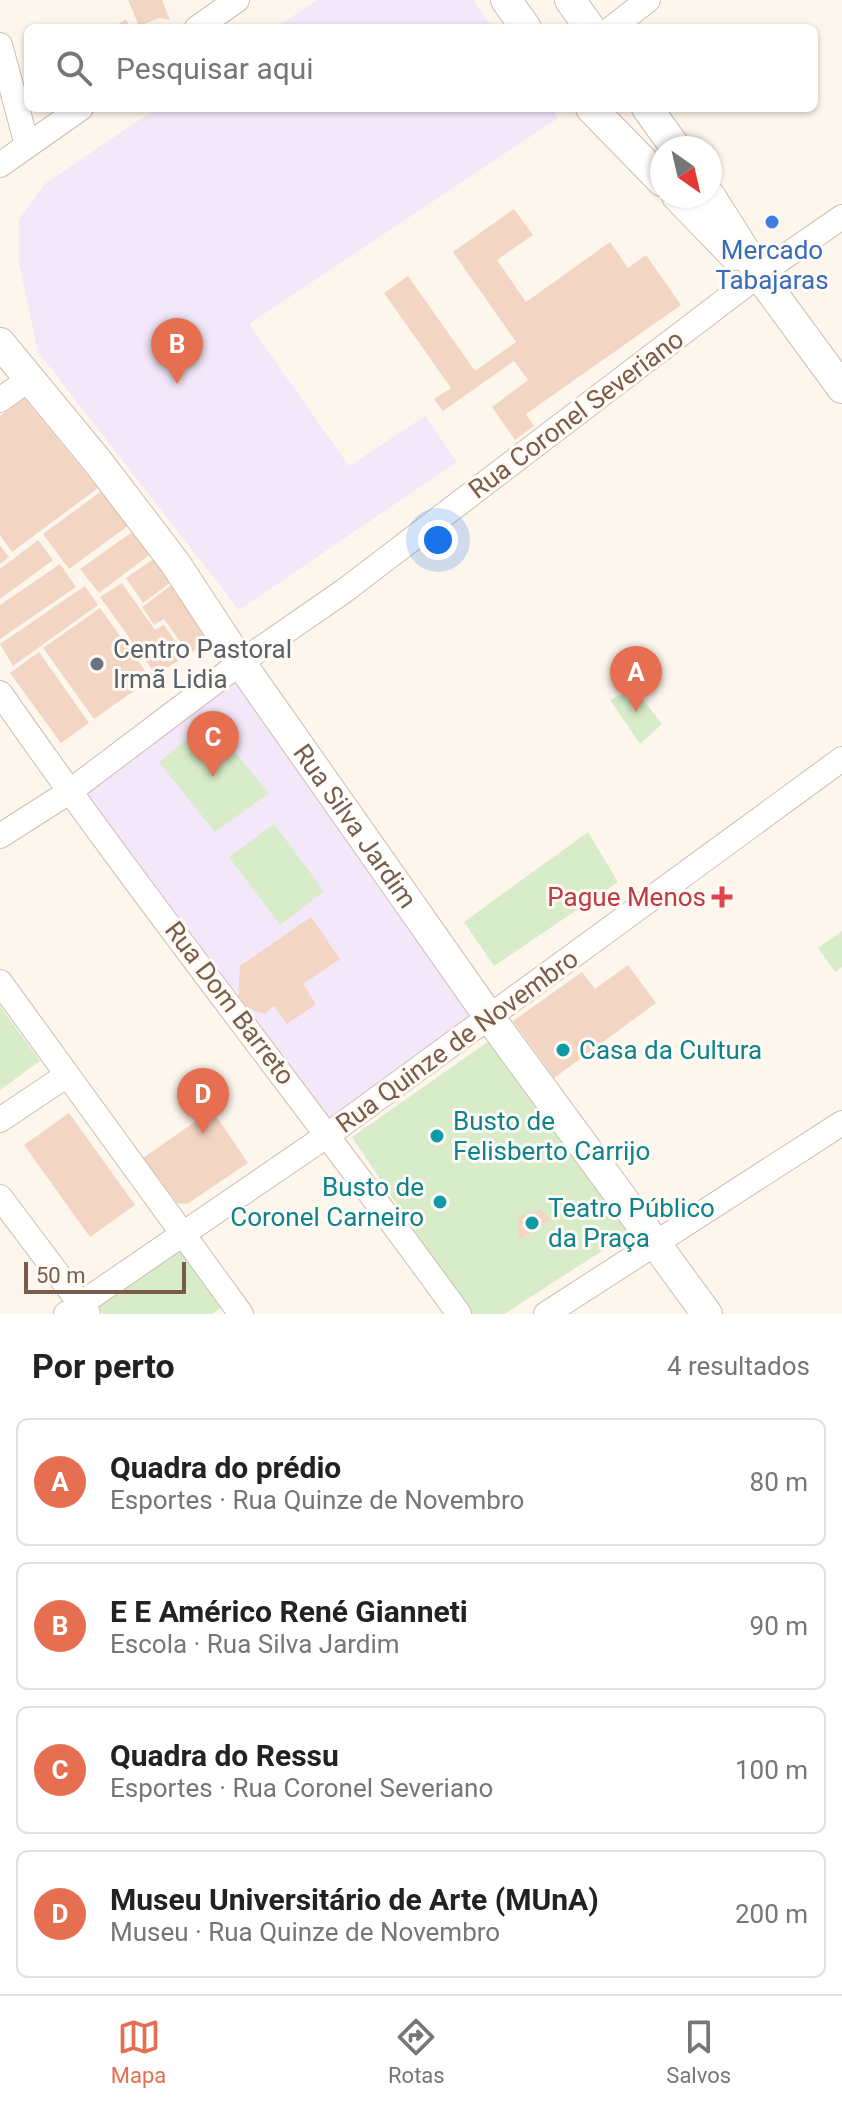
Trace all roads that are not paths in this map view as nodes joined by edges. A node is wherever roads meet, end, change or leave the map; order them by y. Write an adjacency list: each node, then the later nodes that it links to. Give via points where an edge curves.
1 (237, 0): 5 (street)
2 (506, 0): 6 (street)
3 (570, 0): 7 (street)
4 (648, 0): 8 (street)
5 (203, 24)
6 (523, 24)
7 (587, 24)
8 (617, 24)
9 (0, 45): 14 (street)
10 (75, 112): 14 (street)
11 (595, 112): 16 (street)
12 (650, 112): 13 (street)
13 (667, 136)
14 (27, 145): 15 (street)
15 (0, 165)
16 (650, 169)
17 (689, 208): 20 (street)
18 (718, 208): 20 (street)
19 (842, 217): 20 (street, Rua Coronel Severiano)
20 (761, 277): 23 (street); 25 (street, Rua Coronel Severiano, via 344,591)
21 (0, 343): 22 (street, Rua Silva Jardim)
22 (29, 379): 24 (street); 25 (street, Rua Silva Jardim, via 175,563)
23 (842, 388)
24 (0, 400)
25 (240, 663): 28 (street, Rua Coronel Severiano); 31 (street, Rua Silva Jardim)
26 (0, 693): 28 (street, Rua Dom Barreto)
27 (842, 759): 31 (street, Rua Quinze de Novembro)
28 (69, 792): 29 (street, Rua Coronel Severiano); 35 (street, Rua Dom Barreto)
29 (0, 836)
30 (0, 982): 32 (street)
31 (490, 1018): 35 (street, Rua Quinze de Novembro); 38 (street, Rua Silva Jardim)
32 (67, 1075): 33 (street); 37 (street)
33 (0, 1120)
34 (842, 1123): 38 (street)
35 (329, 1134): 37 (street, Rua Quinze de Novembro); 41 (street, Rua Dom Barreto)
36 (0, 1197): 39 (street)
37 (184, 1235): 39 (street, Rua Quinze de Novembro); 40 (street)
38 (658, 1243): 42 (street); 43 (street, Rua Silva Jardim)
39 (78, 1311)
40 (235, 1312)
41 (459, 1314)
42 (546, 1314)
43 (707, 1314)

